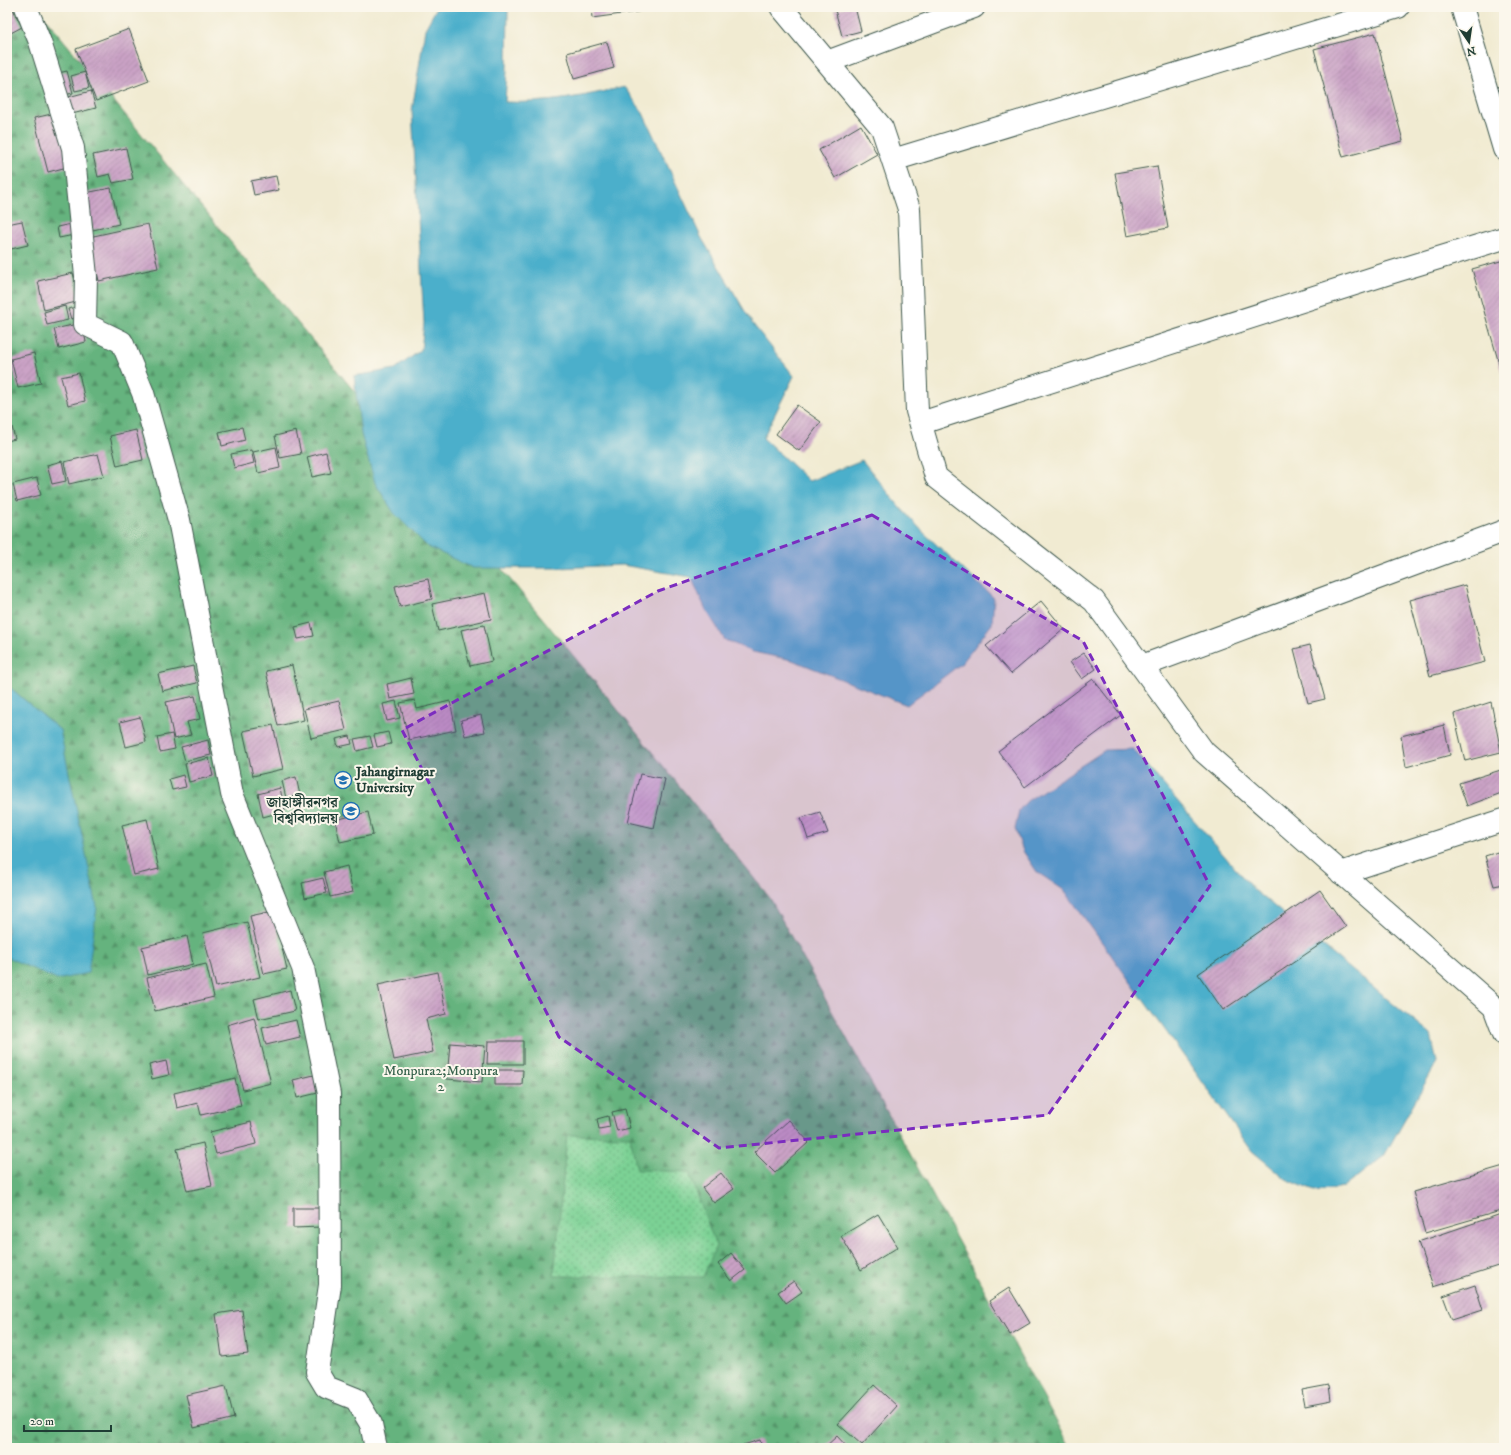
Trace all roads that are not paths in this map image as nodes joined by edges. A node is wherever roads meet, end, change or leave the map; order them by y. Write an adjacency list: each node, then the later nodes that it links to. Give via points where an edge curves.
1 (26, 7): 16 (street, via 40,42 73,148 86,276 85,324 122,342 143,393 179,520 232,794 303,968 329,1094 330,1285 317,1372 326,1387 356,1399 371,1424)
2 (781, 7): 6 (street)
3 (974, 7): 6 (street)
4 (1398, 7): 8 (street)
5 (1462, 7): 7 (street)
6 (828, 62): 8 (street, via 882,128)
7 (1504, 149)
8 (893, 160): 10 (street, via 909,209 917,412)
9 (1504, 238): 10 (street)
10 (921, 423): 12 (street, via 936,477 1094,601)
11 (1504, 531): 12 (street)
12 (1142, 666): 14 (street, via 1204,752)
13 (1504, 820): 14 (street)
14 (1341, 873): 15 (street, via 1494,1007)
15 (1504, 1034)
16 (376, 1448)

